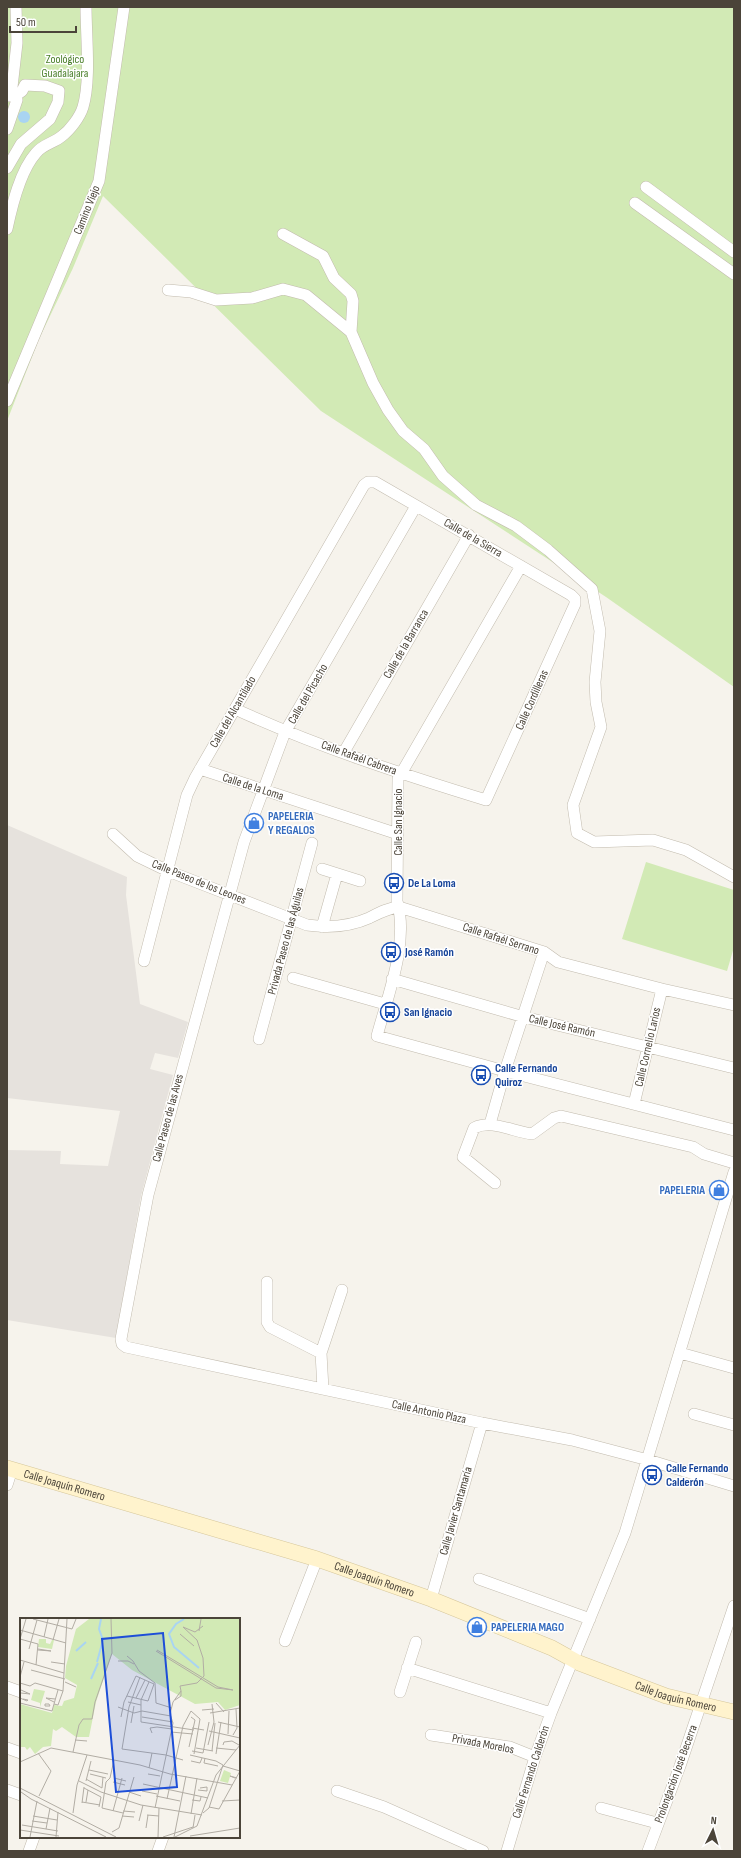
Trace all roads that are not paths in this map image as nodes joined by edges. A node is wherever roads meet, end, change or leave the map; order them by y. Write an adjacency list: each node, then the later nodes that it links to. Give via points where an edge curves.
1 (16, 7): 4 (street, via 17,42)
2 (86, 7): 9 (street, via 86,91 83,108 76,121 61,136 36,153 14,200)
3 (124, 7): 15 (street, Camino Viejo, via 99,181)
4 (11, 96): 5 (street, via 17,100); 6 (street, via 22,91 25,85 45,86 59,91 57,106 50,119 20,144)
5 (7, 129)
6 (7, 168)
7 (646, 187): 11 (street)
8 (636, 203): 12 (street)
9 (7, 229)
10 (283, 234): 14 (street, via 323,256 334,278 351,294)
11 (734, 252)
12 (734, 274)
13 (168, 290): 14 (street, via 191,292 216,300 252,298 283,289 306,296)
14 (351, 332): 34 (street, via 388,410 403,431 424,449 443,476 476,505 523,531 592,589 600,631 595,682 601,727 573,805 577,833 594,842 653,840 686,850)
15 (7, 401)
16 (368, 482): 17 (street, Calle de la Sierra, via 374,482); 21 (street, Calle del Alcantilado)
17 (416, 506): 18 (street, Calle de la Sierra); 22 (street, Calle del Picacho)
18 (469, 535): 19 (street, Calle de la Sierra); 23 (street, Calle de la Barranca)
19 (521, 566): 20 (street, Calle de la Sierra, via 571,595); 25 (street, Calle San Ignacio)
20 (575, 600): 27 (street, Calle Cordilleras)
21 (235, 709): 22 (street, Calle Rafaél Cabrera); 24 (street, Calle del Alcantilado)
22 (286, 732): 23 (street, Calle Rafaél Cabrera); 26 (street, Calle del Picacho)
23 (344, 752): 25 (street, Calle Rafaél Cabrera)
24 (200, 769): 26 (street, Calle de la Loma); 32 (street, Calle del Alcantilado, via 187,794)
25 (401, 774): 27 (street, Calle Rafaél Cabrera); 29 (street, Calle San Ignacio, via 398,779)
26 (262, 790): 29 (street, Calle de la Loma); 36 (street, Calle del Picacho)
27 (486, 800)
28 (113, 834): 32 (street, Calle Paseo de los Leones, via 137,856)
29 (398, 834): 37 (street, Calle San Ignacio)
30 (312, 843): 38 (street, Privada Paseo de las Águilas)
31 (322, 869): 33 (street)
32 (168, 871): 36 (street, Calle Paseo de los Leones); 41 (street, Calle del Alcantilado)
33 (337, 874): 35 (street); 39 (street)
34 (734, 877)
35 (360, 881)
36 (229, 895): 38 (street, Calle Paseo de los Leones); 61 (street, Calle Paseo de las Aves, via 148,1195)
37 (399, 907): 39 (street, via 356,923); 40 (street, Calle Rafaél Serrano); 43 (street, Calle San Ignacio, via 402,940)
38 (292, 920): 39 (street); 48 (street, Privada Paseo de las Águilas)
39 (322, 927)
40 (544, 952): 44 (street, Calle Rafaél Serrano, via 558,962); 47 (street)
41 (144, 961)
42 (293, 978): 45 (street)
43 (392, 979): 45 (street, Calle San Ignacio); 47 (street, Calle José Ramón)
44 (662, 989): 46 (street, Calle Rafaél Serrano); 49 (street, Calle Cornelio Larios)
45 (385, 1004): 51 (street, Calle San Ignacio, via 377,1036)
46 (734, 1005)
47 (524, 1017): 49 (street, Calle José Ramón); 51 (street)
48 (259, 1039)
49 (647, 1046): 50 (street, Calle José Ramón); 52 (street, Calle Cornelio Larios)
50 (734, 1068)
51 (505, 1072): 52 (street); 53 (street)
52 (634, 1104): 54 (street)
53 (490, 1124): 55 (street, via 532,1134 561,1116 693,1147 704,1154); 57 (street, via 474,1128 463,1157)
54 (734, 1130)
55 (734, 1163)
56 (734, 1172): 58 (street, Calle Fernando Calderón)
57 (495, 1183)
58 (731, 1195): 63 (street, Calle Fernando Calderón)
59 (267, 1282): 62 (street, via 267,1322 270,1327)
60 (342, 1290): 62 (street)
61 (122, 1344): 65 (street, Calle Antonio Plaza, via 126,1347)
62 (321, 1353): 65 (street)
63 (680, 1354): 64 (street); 69 (street, Calle Fernando Calderón)
64 (734, 1368)
65 (323, 1389): 67 (street, Calle Antonio Plaza)
66 (694, 1414): 68 (street)
67 (482, 1423): 69 (street, Calle Antonio Plaza, via 572,1440); 75 (street, Calle Javier Santamaría)
68 (734, 1425)
69 (648, 1460): 72 (street, Calle Antonio Plaza); 77 (street, Calle Fernando Calderón, via 625,1533)
70 (10, 1468): 71 (street); 73 (street, Calle Joaquín Romero)
71 (7, 1485)
72 (734, 1486)
73 (317, 1559): 75 (street, Calle Joaquín Romero); 78 (street)
74 (479, 1579): 77 (street)
75 (431, 1599): 80 (street, Calle Joaquín Romero, via 552,1648)
76 (734, 1606): 85 (street, Prolongación José Becerra)
77 (590, 1619): 80 (street, Calle Fernando Calderón)
78 (285, 1641)
79 (416, 1642): 81 (street)
80 (573, 1660): 85 (street, Calle Joaquín Romero, via 666,1696); 87 (street, Calle Fernando Calderón)
81 (408, 1668): 84 (street); 87 (street)
82 (7, 1687): 83 (street)
83 (20, 1692)
84 (400, 1692)
85 (701, 1705): 86 (street, Calle Joaquín Romero); 96 (street, Prolongación José Becerra)
86 (734, 1712)
87 (551, 1713): 91 (street, Calle Fernando Calderón)
88 (430, 1735): 91 (street, Privada Morelos, via 510,1747)
89 (7, 1748): 90 (street)
90 (20, 1753)
91 (535, 1756): 102 (street, Calle Fernando Calderón)
92 (7, 1790): 94 (street)
93 (337, 1791): 101 (street, via 384,1807)
94 (20, 1795)
95 (601, 1808): 96 (street)
96 (657, 1823): 103 (street, Prolongación José Becerra)
97 (34, 1838): 99 (street)
98 (163, 1838): 100 (street)
99 (29, 1851)
100 (158, 1851)
101 (483, 1851)
102 (507, 1851)
103 (648, 1851)

